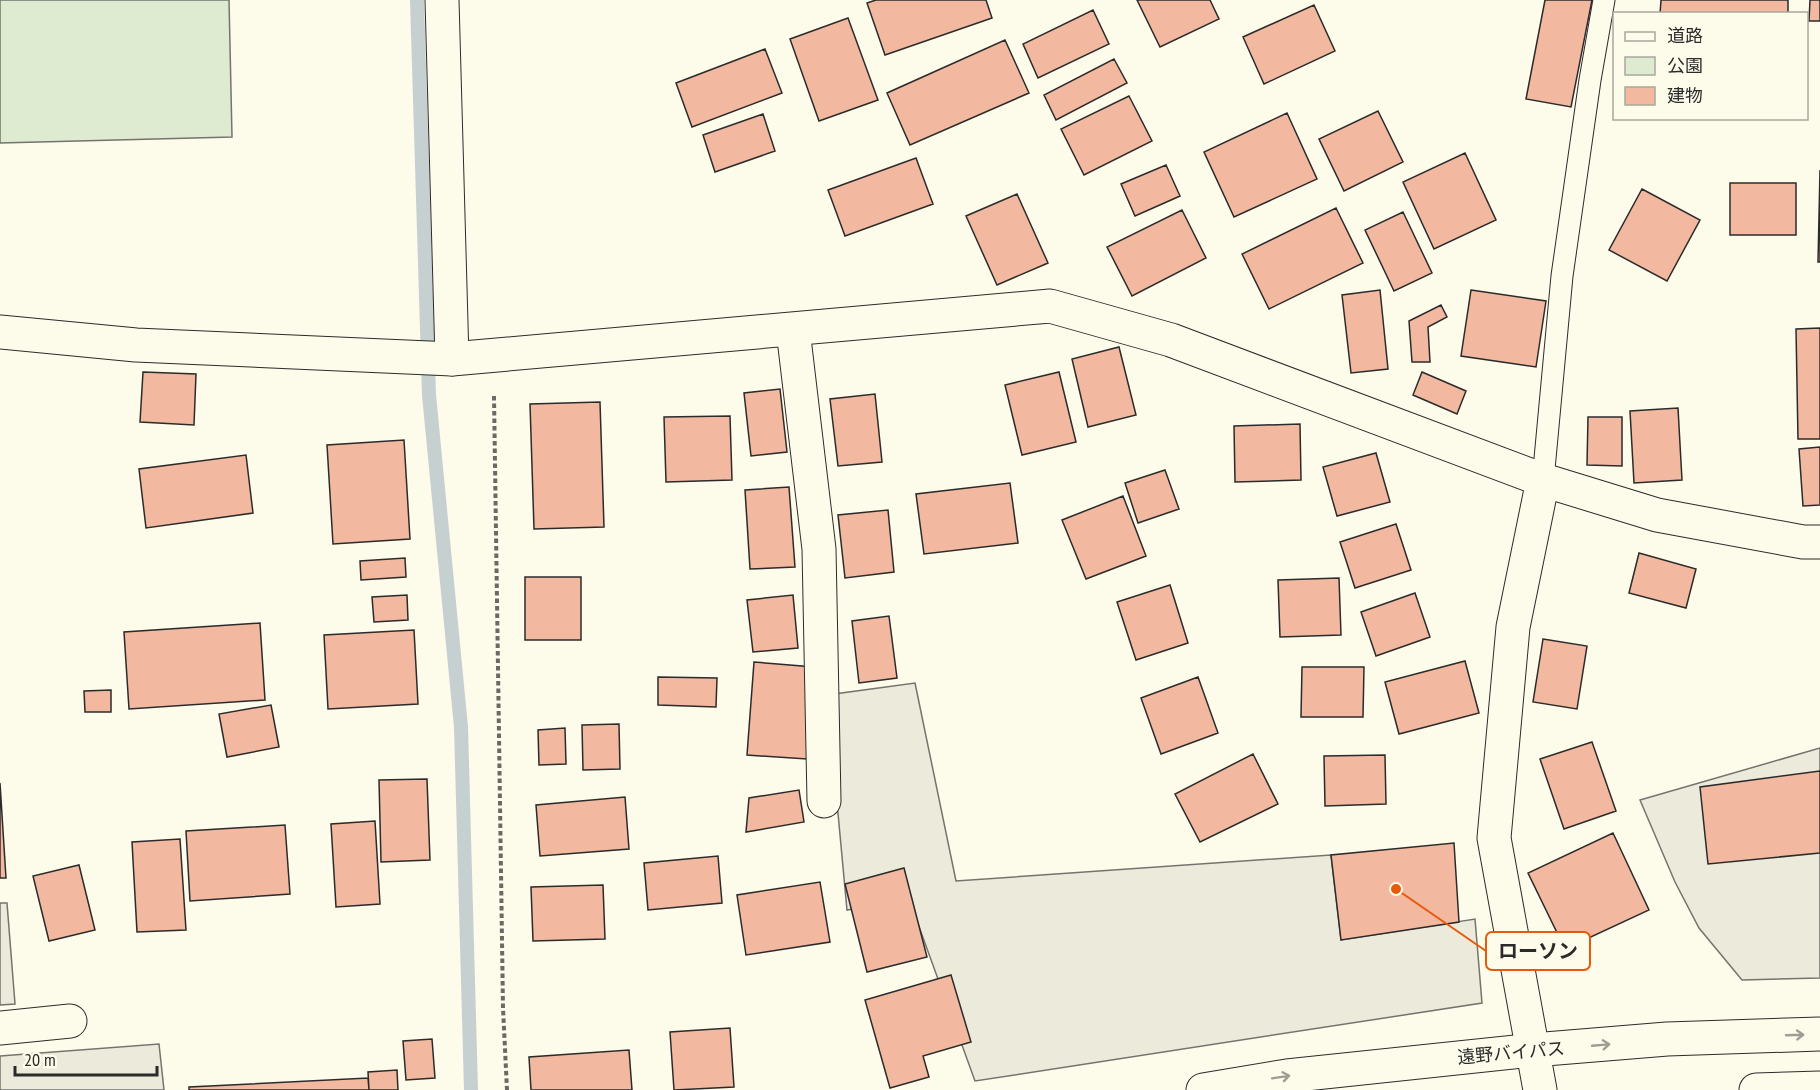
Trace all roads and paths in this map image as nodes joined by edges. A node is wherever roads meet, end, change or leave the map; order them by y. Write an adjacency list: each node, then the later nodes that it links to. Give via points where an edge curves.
1 (442, 0): 6 (main road)
2 (1604, 0): 7 (lane, via 1562,276)
3 (793, 330): 5 (main road); 7 (main road, via 1050,306 1171,340); 9 (main road, via 819,549)
4 (0, 332): 6 (main road, via 136,345)
5 (493, 356): 6 (main road); 15 (path)
6 (452, 359)
7 (1544, 480): 8 (main road, via 1657,515); 13 (main road, via 1513,627 1494,837)
8 (1820, 542)
9 (824, 801)
10 (70, 1021): 11 (main road)
11 (0, 1028)
12 (1820, 1034): 13 (main road, 遠野バイパス, one-way to 12, via 1667,1039)
13 (1533, 1050): 16 (main road, 遠野バイパス, one-way to 13, via 1287,1076); 17 (main road)
14 (1820, 1088): 18 (main road)
15 (507, 1090)
16 (1203, 1090)
17 (1540, 1090)
18 (1756, 1090)

